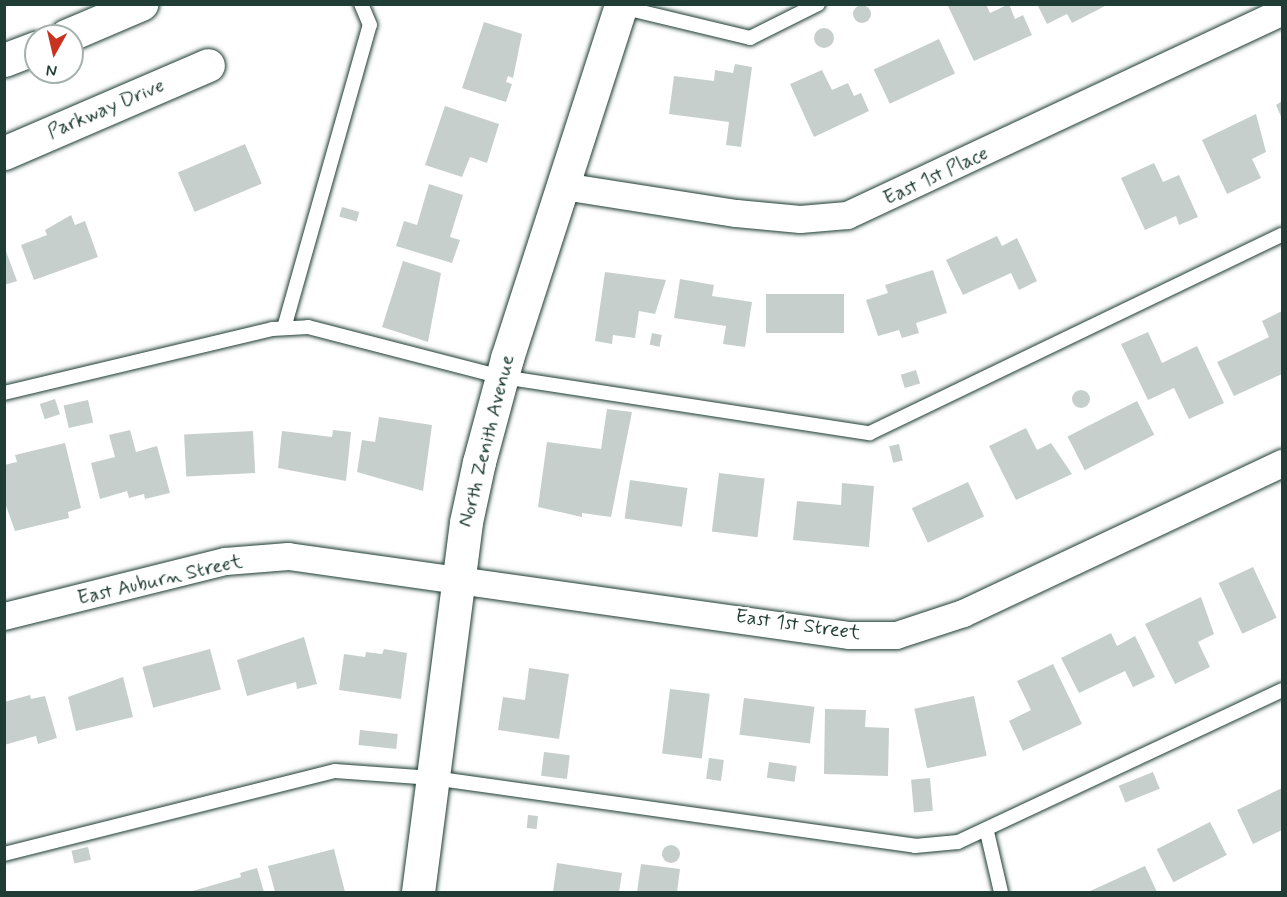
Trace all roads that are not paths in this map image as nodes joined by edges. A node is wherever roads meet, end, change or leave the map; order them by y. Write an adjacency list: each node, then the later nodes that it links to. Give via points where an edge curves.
1 (141, 4): 6 (main road)
2 (361, 4): 13 (lane, via 370,25)
3 (818, 4): 4 (lane, via 750,38)
4 (621, 6): 11 (main road, North Zenith Avenue)
5 (1282, 11): 11 (street, East 1st Place, via 847,215 800,219 736,213)
6 (84, 28)
7 (24, 52): 8 (main road)
8 (4, 60)
9 (208, 65): 10 (main road, Parkway Drive)
10 (4, 153)
11 (563, 186): 14 (main road, North Zenith Avenue)
12 (1282, 235): 14 (lane, via 870,433)
13 (284, 328): 14 (lane, via 308,327); 15 (lane)
14 (502, 377): 17 (main road, North Zenith Avenue, via 466,522)
15 (4, 393)
16 (1282, 463): 17 (street, East 1st Street, via 963,613 896,634 849,635)
17 (459, 576): 18 (street, East Auburn Street, via 288,556 225,561); 20 (main road, North Zenith Avenue)
18 (4, 616)
19 (1282, 690): 21 (lane)
20 (433, 778): 21 (lane, via 915,846 958,842); 22 (lane, via 335,771); 23 (main road, North Zenith Avenue)
21 (987, 832): 24 (lane)
22 (4, 854)
23 (418, 892)
24 (1001, 892)

